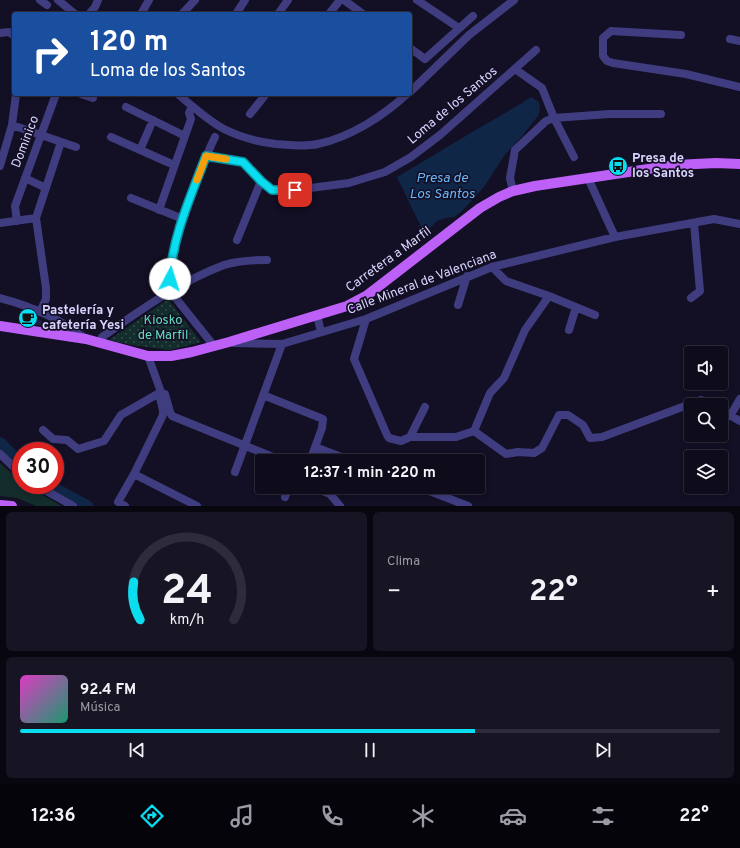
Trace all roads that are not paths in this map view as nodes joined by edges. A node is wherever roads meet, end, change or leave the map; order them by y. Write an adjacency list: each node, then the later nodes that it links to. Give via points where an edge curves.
1 (58, 0): 11 (street)
2 (98, 0): 12 (street)
3 (149, 0): 13 (street)
4 (195, 0): 14 (street)
5 (245, 0): 15 (street)
6 (288, 0): 16 (street)
7 (340, 0): 17 (street)
8 (344, 0): 18 (street)
9 (417, 0): 20 (street)
10 (514, 0): 30 (street, via 469,35)
11 (73, 12)
12 (91, 12)
13 (142, 12)
14 (184, 12)
15 (237, 12)
16 (279, 12)
17 (331, 12)
18 (360, 12)
19 (473, 16): 20 (street)
20 (459, 28): 26 (street, via 425,59)
21 (0, 33): 22 (street, via 9,32)
22 (12, 34)
23 (680, 35): 29 (street, via 611,32 603,38 603,56 613,63 686,74)
24 (730, 39): 25 (street)
25 (740, 41)
26 (412, 49)
27 (536, 50): 28 (street, Loma de los Santos)
28 (515, 69): 42 (street, Loma de los Santos, via 542,88); 59 (street, Loma de los Santos, via 440,135 411,157 385,172 349,183 295,190 272,190)
29 (740, 87)
30 (412, 90)
31 (16, 96): 44 (street)
32 (55, 96): 45 (street, Dominico)
33 (86, 96): 37 (street)
34 (180, 96): 38 (street)
35 (264, 96): 40 (street)
36 (405, 96): 38 (street, via 357,130 318,144 295,146 249,139 223,128)
37 (92, 98)
38 (192, 106): 46 (street, via 189,113 191,119)
39 (126, 107): 43 (street)
40 (250, 114)
41 (661, 114): 42 (street)
42 (554, 118): 53 (street, Loma de los Santos); 61 (street, via 546,120 515,150 510,178)
43 (153, 120): 46 (street); 51 (street)
44 (12, 125): 45 (street); 56 (street)
45 (42, 134): 49 (street); 57 (street, Dominico)
46 (184, 136): 55 (street)
47 (112, 137): 51 (street)
48 (215, 137): 52 (street)
49 (61, 142): 50 (street); 60 (street)
50 (76, 147)
51 (140, 150): 55 (street)
52 (206, 156): 59 (street, Loma de los Santos, via 243,162); 65 (street)
53 (574, 157)
54 (740, 164): 58 (main road, Carretera a Marfil, via 694,163)
55 (174, 165): 63 (street)
56 (0, 166)
57 (25, 178): 60 (street); 66 (street, Dominico, via 15,206)
58 (588, 178): 61 (main road, Carretera a Marfil); 70 (street)
59 (261, 181): 71 (street)
60 (46, 188): 64 (street)
61 (513, 191): 82 (main road, Carretera a Marfil, via 480,208 366,296 347,306)
62 (131, 198): 63 (street)
63 (159, 210): 65 (street)
64 (36, 218): 66 (street); 81 (street, via 46,288 46,299)
65 (183, 219): 75 (street, via 171,268)
66 (17, 221): 67 (street)
67 (0, 223)
68 (694, 223): 69 (street, Calle Mineral de Valenciana, via 714,219); 70 (street, Calle Mineral de Valenciana); 78 (street, via 700,291)
69 (740, 224)
70 (615, 237): 73 (street, Calle Mineral de Valenciana)
71 (237, 240)
72 (267, 260): 75 (street, via 225,265)
73 (492, 267): 74 (street, Calle Mineral de Valenciana); 76 (street, via 506,281)
74 (467, 276): 79 (street); 84 (street, Calle Mineral de Valenciana)
75 (170, 291): 89 (street, via 102,337); 92 (street)
76 (549, 296): 80 (street); 102 (street, via 525,330 504,378 490,393)
77 (0, 298): 81 (street)
78 (691, 298)
79 (458, 305)
80 (576, 307): 83 (street); 86 (street)
81 (40, 312): 88 (street, via 70,326)
82 (317, 315): 87 (street); 90 (main road, Carretera a Marfil)
83 (595, 315)
84 (366, 319): 87 (street, Calle Mineral de Valenciana); 103 (street, via 354,359 389,438 401,441)
85 (0, 326): 88 (main road, Carretera a Marfil)
86 (569, 330)
87 (321, 332): 91 (street, Calle Mineral de Valenciana)
88 (86, 339): 89 (main road, Carretera a Marfil)
89 (100, 342): 93 (main road, Carretera a Marfil)
90 (229, 342): 91 (street, Calle Mineral de Valenciana); 92 (main road, Carretera a Marfil)
91 (282, 344): 95 (street)
92 (214, 346): 93 (main road, Carretera a Marfil, via 171,356)
93 (148, 356): 94 (street)
94 (160, 393): 101 (street, via 121,415 104,441 78,449 68,440 53,439); 104 (street, via 165,394 172,416); 112 (street, via 163,415)
95 (263, 395): 104 (street); 105 (street, via 323,419)
96 (740, 399): 99 (street)
97 (684, 406): 102 (street, via 602,437 590,438 583,425 568,415 559,416 542,448 534,453 506,454)
98 (425, 407): 103 (street)
99 (730, 416): 100 (street)
100 (740, 420)
101 (44, 430)
102 (474, 431): 103 (street, via 456,438)
103 (410, 437)
104 (245, 446): 107 (street); 111 (street)
105 (315, 447): 108 (street); 109 (street)
106 (0, 454): 110 (street)
107 (265, 454)
108 (312, 454)
109 (334, 454)
110 (12, 465)
111 (235, 472)
112 (134, 474): 118 (street); 122 (street)
113 (52, 494): 121 (street)
114 (286, 494): 117 (street)
115 (330, 494): 123 (street)
116 (437, 494): 124 (street)
117 (285, 497)
118 (121, 504)
119 (0, 505): 120 (main road)
120 (12, 506)
121 (73, 506)
122 (197, 506)
123 (340, 506)
124 (468, 506)

